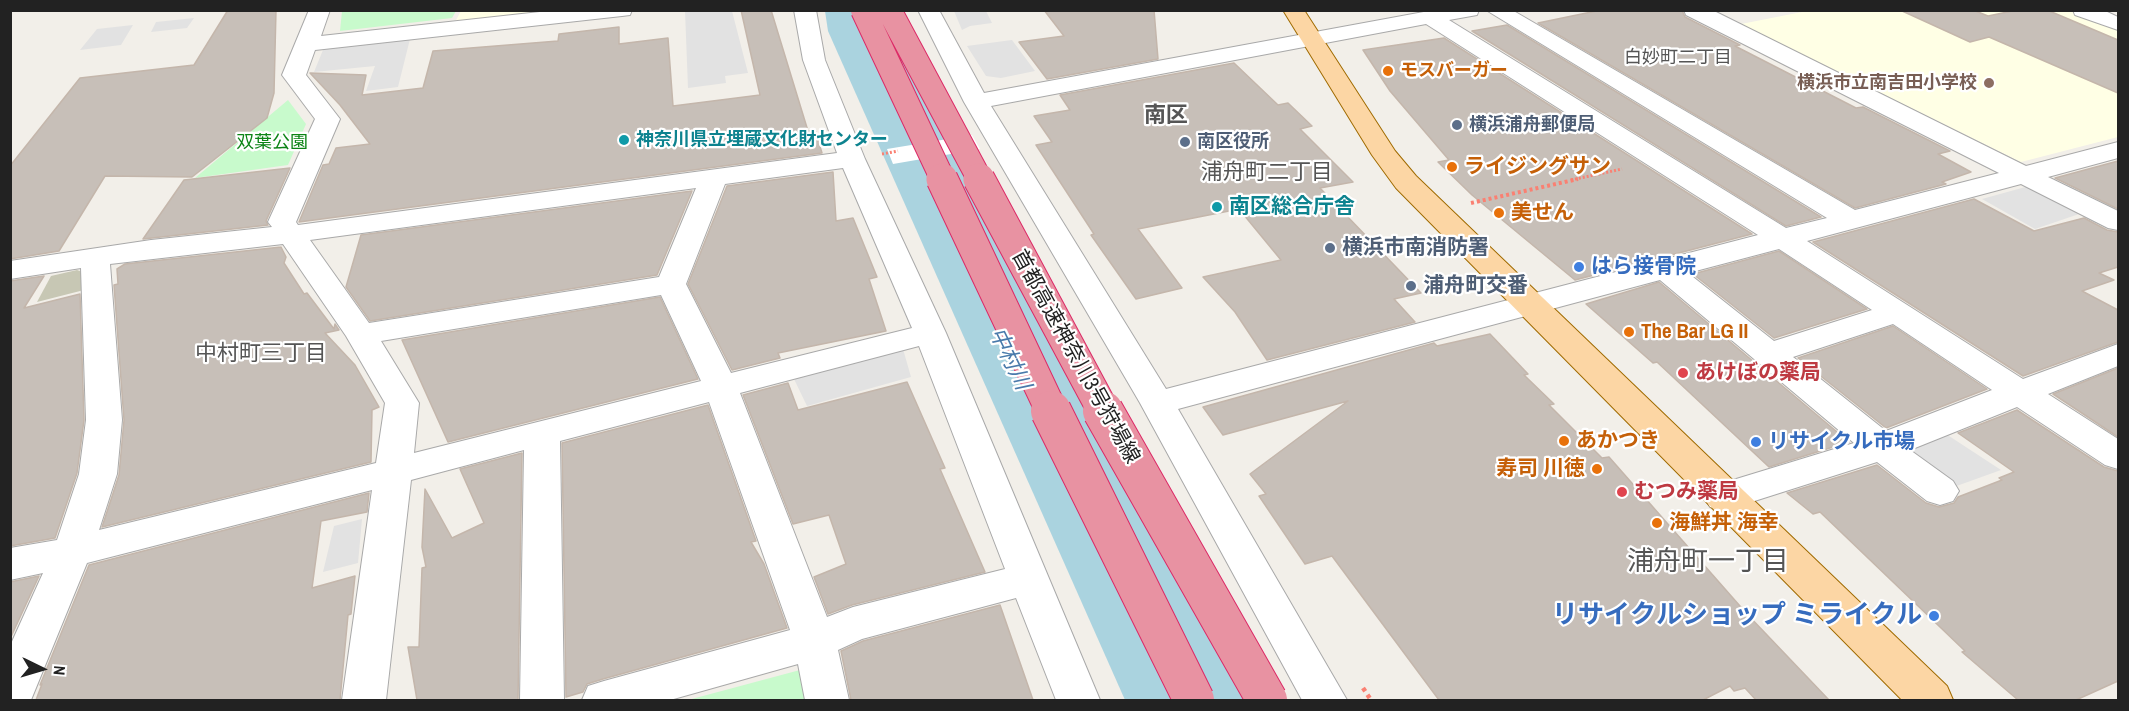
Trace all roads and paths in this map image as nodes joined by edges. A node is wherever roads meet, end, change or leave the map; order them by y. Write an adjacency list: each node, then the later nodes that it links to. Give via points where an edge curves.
1 (320, 10): 15 (street)
2 (622, 10): 15 (street)
3 (805, 10): 18 (street, via 814,60)
4 (862, 10): 56 (highway, 首都高速神奈川3号狩場線, bridge, via 1066,444)
5 (889, 10): 57 (highway, 首都高速神奈川3号狩場線, bridge, via 1102,409)
6 (928, 10): 16 (street)
7 (1293, 10): 14 (main road)
8 (1469, 10): 12 (street)
9 (1497, 10): 23 (street)
10 (1694, 10): 20 (street)
11 (2083, 10): 13 (street)
12 (1429, 17): 14 (street); 19 (street)
13 (2118, 24)
14 (1313, 41): 16 (street); 31 (main road, via 1406,182)
15 (307, 44): 25 (street, via 294,75 328,119 282,222)
16 (976, 102): 39 (street)
17 (2118, 150): 20 (street)
18 (852, 159): 21 (street); 33 (street)
19 (1658, 161): 22 (path); 26 (street)
20 (2023, 175): 23 (street); 24 (street)
21 (714, 177): 25 (street); 30 (street)
22 (1471, 203)
23 (1853, 221): 26 (street)
24 (2118, 222)
25 (292, 234): 27 (street); 34 (street)
26 (1782, 238): 29 (street); 32 (street)
27 (95, 258): 28 (street); 46 (street, via 104,420 98,474)
28 (10, 270)
29 (1666, 270): 31 (street); 35 (street)
30 (671, 284): 34 (street); 37 (street)
31 (1531, 305): 39 (street); 45 (main road)
32 (1896, 313): 35 (street); 38 (street)
33 (930, 333): 37 (street); 48 (street)
34 (361, 334): 43 (street, via 402,403)
35 (1768, 354): 41 (street)
36 (2118, 354): 38 (street)
37 (721, 388): 40 (street); 49 (street)
38 (2021, 394): 41 (street); 42 (street)
39 (1157, 404): 58 (street)
40 (542, 434): 43 (street); 52 (street)
41 (1882, 447): 44 (street); 45 (street)
42 (2118, 456)
43 (392, 472): 46 (street); 51 (street)
44 (1940, 491)
45 (1723, 497): 59 (main road)
46 (72, 552): 47 (street); 50 (street)
47 (10, 564)
48 (1028, 579): 49 (street, via 854,624); 55 (street)
49 (815, 641): 53 (street); 54 (street)
50 (10, 698)
51 (364, 700)
52 (542, 700)
53 (604, 700)
54 (827, 700)
55 (1078, 700)
56 (1194, 700)
57 (1267, 700)
58 (1325, 700)
59 (1931, 700)

